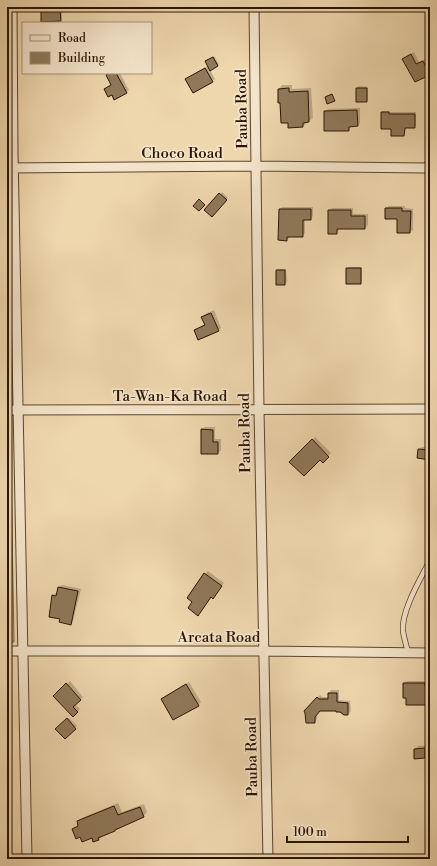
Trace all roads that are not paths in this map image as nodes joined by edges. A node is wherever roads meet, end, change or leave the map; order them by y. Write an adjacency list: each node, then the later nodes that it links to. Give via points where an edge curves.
1 (12, 7): 5 (street)
2 (254, 7): 3 (street, Pauba Road)
3 (257, 166): 4 (street, Choco Road); 5 (street, Choco Road); 9 (street, Pauba Road)
4 (430, 166)
5 (10, 168): 8 (street)
6 (430, 409): 9 (street, Ta-Wan-Ka Road)
7 (7, 410): 8 (street, Ta-Wan-Ka Road)
8 (18, 410): 9 (street, Ta-Wan-Ka Road); 12 (street)
9 (259, 410): 13 (street, Pauba Road)
10 (430, 560): 14 (lane, via 410,601 404,621 403,631)
11 (7, 651): 12 (street, Arcata Road)
12 (22, 651): 13 (street, Arcata Road); 16 (street)
13 (264, 651): 14 (street, Arcata Road); 17 (street, Pauba Road)
14 (408, 652): 15 (street, Arcata Road)
15 (430, 653)
16 (26, 859)
17 (268, 859)

